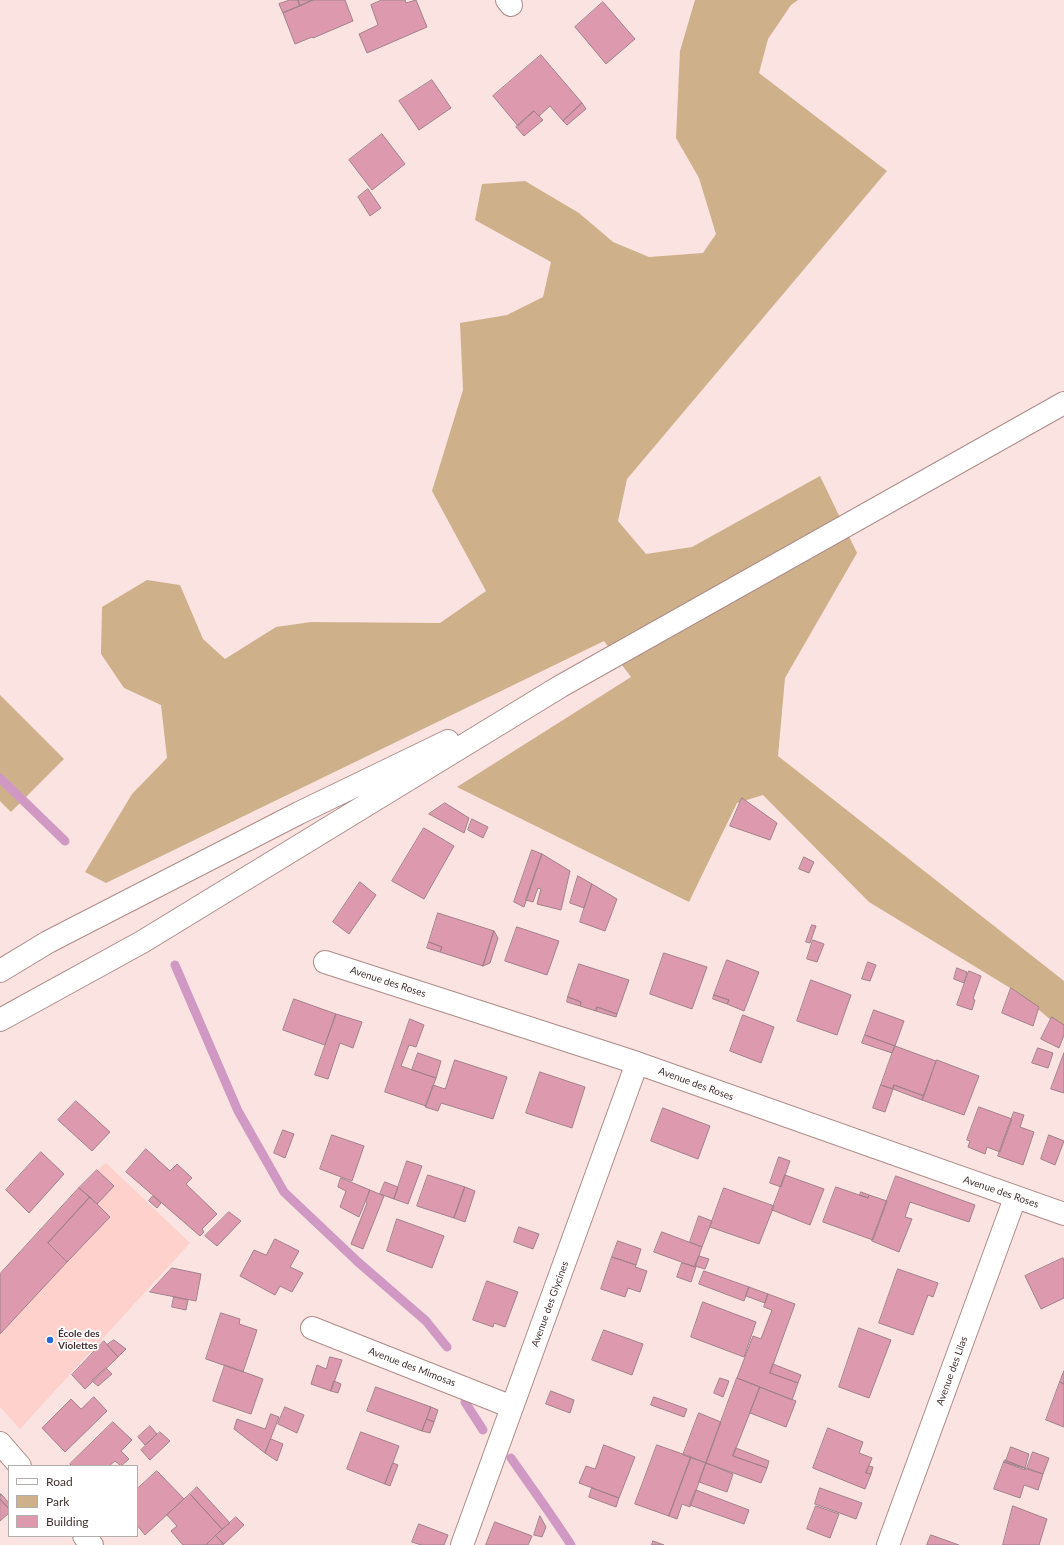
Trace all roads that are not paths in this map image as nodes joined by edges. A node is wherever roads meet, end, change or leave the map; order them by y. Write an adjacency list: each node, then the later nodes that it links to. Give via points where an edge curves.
1 (1064, 403): 2 (street)
2 (561, 686): 4 (street, via 299,813 48,942); 5 (street, via 142,942)
3 (325, 962): 6 (street, Avenue des Roses)
4 (0, 971)
5 (0, 1020)
6 (637, 1063): 7 (street, Avenue des Roses); 10 (street, Avenue des Glycines)
7 (1015, 1198): 8 (street, Avenue des Roses); 16 (street, Avenue des Lilas)
8 (1064, 1214)
9 (312, 1328): 10 (street, Avenue des Mimosas)
10 (512, 1407): 15 (street, Avenue des Glycines)
11 (0, 1443): 12 (street)
12 (19, 1465)
13 (85, 1537): 14 (street)
14 (92, 1545)
15 (462, 1545)
16 (888, 1545)

